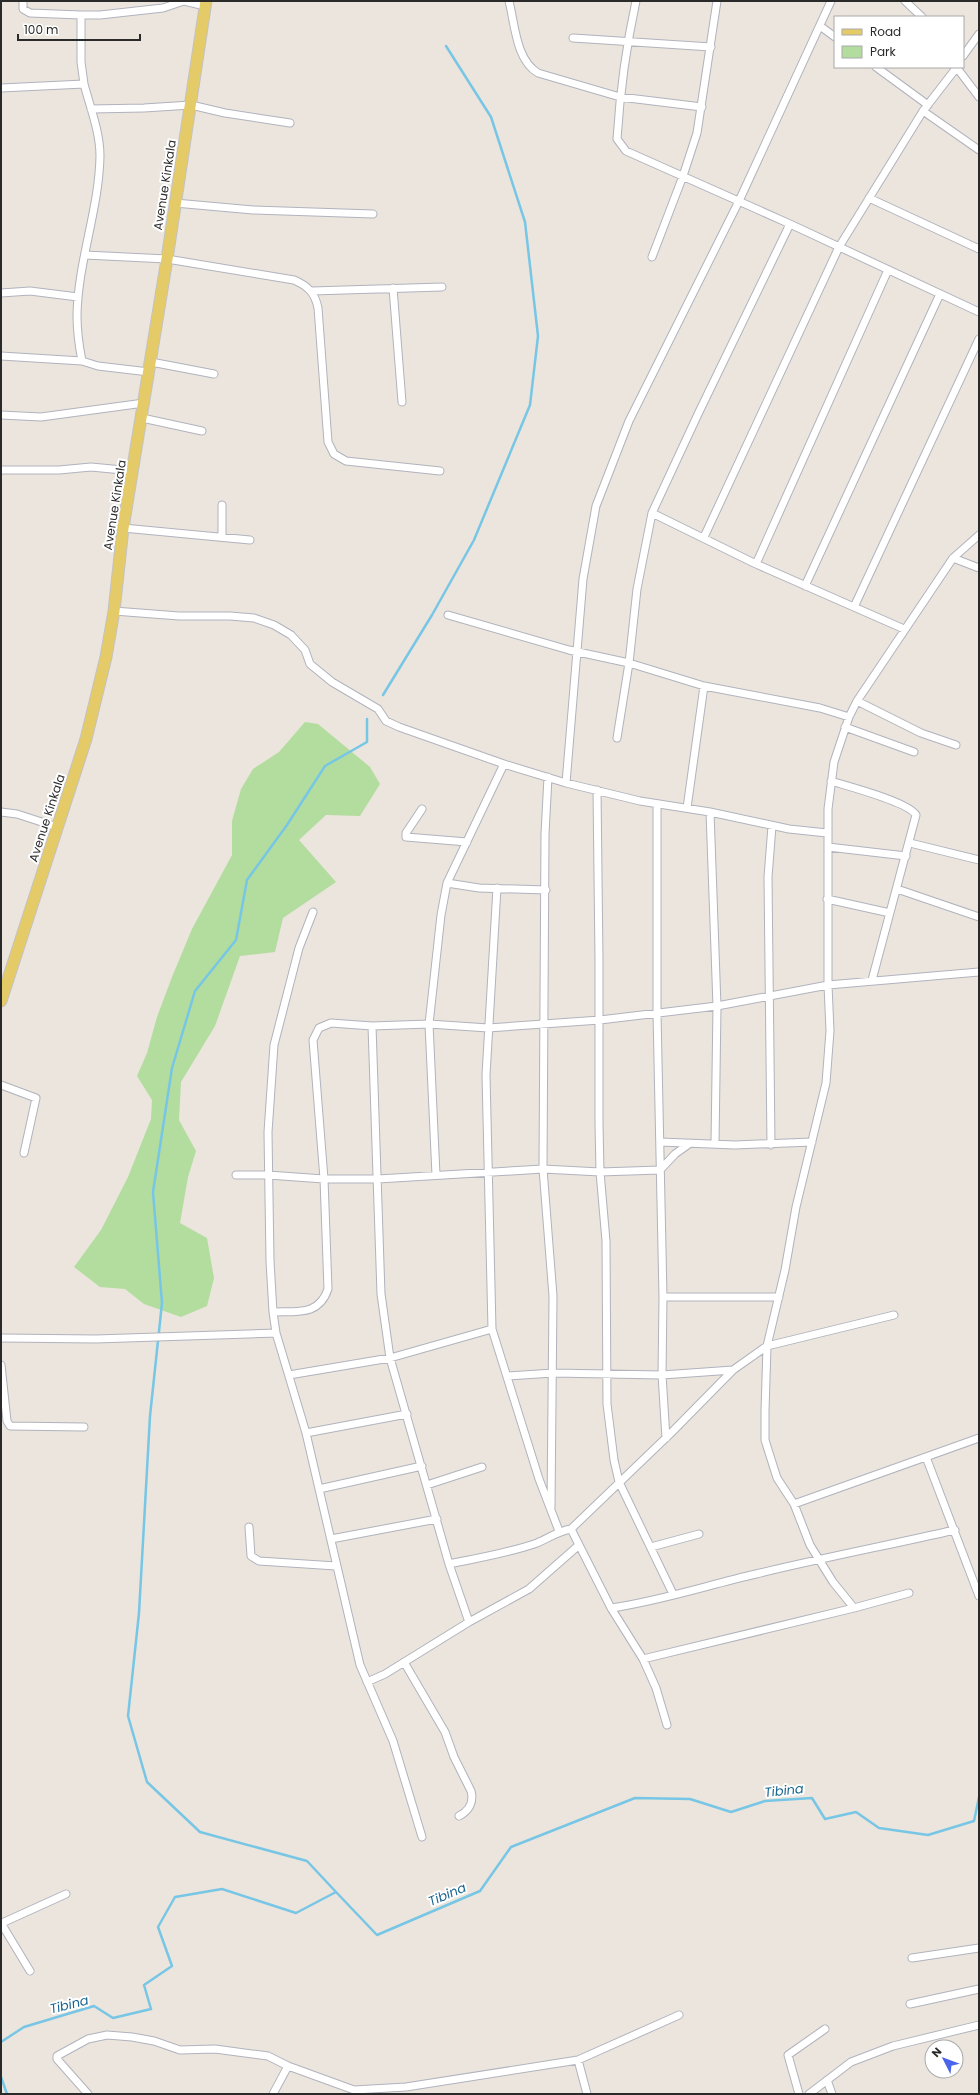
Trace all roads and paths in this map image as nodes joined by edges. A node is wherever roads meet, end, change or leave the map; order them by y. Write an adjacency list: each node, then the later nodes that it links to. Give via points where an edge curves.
1 (23, 1): 9 (street, via 23,9 30,13)
2 (184, 1): 8 (street); 9 (street, via 163,8)
3 (509, 1): 23 (street, via 523,59 529,68 547,77)
4 (636, 1): 15 (street)
5 (717, 1): 16 (street)
6 (831, 1): 11 (street)
7 (905, 1): 10 (street)
8 (205, 4): 25 (main road, Avenue Kinkala)
9 (81, 15): 21 (street, via 81,62)
10 (921, 16)
11 (820, 26): 13 (street); 33 (street)
12 (979, 34): 17 (street)
13 (834, 36)
14 (573, 38): 15 (street)
15 (628, 41): 16 (street); 23 (street)
16 (711, 48): 26 (street)
17 (964, 55)
18 (877, 68): 27 (street)
19 (956, 68): 27 (street)
20 (958, 68): 24 (street)
21 (84, 84): 22 (street); 28 (street)
22 (1, 88)
23 (620, 97): 26 (street); 31 (street, via 616,139 621,146 626,151)
24 (979, 97)
25 (191, 105): 28 (street); 29 (street); 34 (main road, Avenue Kinkala)
26 (702, 107): 31 (street, via 697,133)
27 (925, 108): 30 (street); 32 (street)
28 (91, 109): 39 (street, via 98,134 99,185)
29 (290, 123)
30 (979, 150)
31 (683, 176): 33 (street); 40 (street)
32 (869, 198): 37 (street); 38 (street)
33 (739, 201): 36 (street); 78 (street, via 629,421 596,506 583,579)
34 (176, 203): 35 (street, via 253,210); 41 (main road, Avenue Kinkala)
35 (373, 214)
36 (790, 224): 37 (street); 64 (street)
37 (839, 246): 42 (street); 68 (street)
38 (979, 249)
39 (85, 255): 41 (street); 48 (street)
40 (652, 257)
41 (167, 260): 45 (street, via 294,280); 53 (main road, Avenue Kinkala)
42 (888, 270): 47 (street); 71 (street)
43 (442, 287): 44 (street)
44 (393, 288): 45 (street); 55 (street)
45 (312, 291): 62 (street, via 318,308 328,442 334,454 346,461)
46 (1, 293): 48 (street, via 30,291)
47 (940, 294): 49 (street); 73 (street)
48 (78, 297): 52 (street, via 78,335)
49 (979, 312)
50 (979, 339): 74 (street)
51 (1, 356): 52 (street)
52 (82, 361): 53 (street, via 98,366)
53 (150, 367): 54 (street); 56 (main road, Avenue Kinkala)
54 (214, 374)
55 (402, 402)
56 (144, 403): 57 (street, via 41,417); 58 (main road, Avenue Kinkala)
57 (1, 416)
58 (142, 418): 59 (street); 61 (main road, Avenue Kinkala)
59 (202, 432)
60 (1, 470): 61 (street, via 91,467)
61 (133, 471): 65 (main road, Avenue Kinkala)
62 (440, 471)
63 (222, 505): 67 (street)
64 (652, 514): 68 (street); 79 (street, via 637,589)
65 (124, 528): 67 (street); 75 (main road, Avenue Kinkala)
66 (979, 535): 70 (street)
67 (222, 537): 69 (street)
68 (704, 537): 71 (street)
69 (250, 540)
70 (953, 558): 72 (street); 77 (street)
71 (756, 564): 73 (street)
72 (979, 568)
73 (805, 586): 74 (street)
74 (854, 607): 77 (street)
75 (114, 611): 87 (street, via 254,618 274,625 291,635 305,650 310,664 332,682 378,709 386,721); 98 (main road, Avenue Kinkala, via 86,739)
76 (448, 615): 78 (street)
77 (904, 629): 81 (street)
78 (576, 652): 79 (street); 90 (street)
79 (629, 663): 80 (street); 84 (street)
80 (704, 686): 82 (street, via 820,708); 93 (street)
81 (858, 701): 82 (street); 85 (street, via 921,733)
82 (849, 717): 83 (street)
83 (845, 727): 86 (street); 89 (street)
84 (617, 738)
85 (956, 745)
86 (914, 752)
87 (504, 764): 88 (street); 100 (street)
88 (548, 777): 90 (street); 108 (street)
89 (831, 781): 99 (street); 101 (street, via 912,810 916,815)
90 (566, 783): 91 (street)
91 (597, 790): 92 (street); 120 (street)
92 (657, 804): 93 (street); 119 (street)
93 (687, 808): 96 (street)
94 (422, 809): 100 (street, via 406,837)
95 (1, 812): 98 (street, via 17,814)
96 (710, 812): 97 (street); 118 (street)
97 (772, 826): 99 (street); 116 (street, via 768,877)
98 (57, 827): 117 (main road, Avenue Kinkala)
99 (827, 833): 102 (street)
100 (467, 842): 105 (street)
101 (910, 843): 103 (street); 104 (street)
102 (828, 846): 103 (street); 109 (street)
103 (906, 856): 107 (street)
104 (979, 860)
105 (446, 883): 106 (street); 121 (street, via 436,947)
106 (497, 888): 108 (street); 124 (street)
107 (897, 889): 111 (street); 112 (street)
108 (546, 890): 122 (street)
109 (828, 900): 111 (street); 115 (street)
110 (313, 912): 137 (street, via 299,948 274,1045)
111 (890, 913): 114 (street)
112 (979, 917)
113 (979, 972): 114 (street)
114 (872, 980): 115 (street)
115 (828, 985): 116 (street); 127 (street, via 829,1056 826,1083)
116 (768, 998): 118 (street); 130 (street)
117 (1, 1001)
118 (717, 1006): 119 (street); 129 (street)
119 (657, 1013): 120 (street); 126 (street)
120 (600, 1020): 122 (street); 134 (street)
121 (429, 1024): 123 (street); 124 (street); 138 (street)
122 (545, 1024): 124 (street); 132 (street)
123 (372, 1026): 139 (street, via 324,1024 313,1040); 140 (street)
124 (488, 1028): 135 (street)
125 (1, 1085): 131 (street, via 36,1098)
126 (660, 1142): 128 (street); 133 (street)
127 (812, 1142): 130 (street); 142 (street, via 796,1207)
128 (689, 1144): 129 (street); 133 (street)
129 (715, 1144): 130 (street)
130 (771, 1145)
131 (24, 1153)
132 (543, 1168): 134 (street); 135 (street); 153 (street, via 553,1296)
133 (660, 1170): 134 (street); 141 (street)
134 (600, 1172): 152 (street, via 606,1241)
135 (488, 1173): 138 (street); 145 (street)
136 (236, 1175): 137 (street)
137 (268, 1175): 139 (street); 143 (street)
138 (436, 1175): 140 (street)
139 (324, 1179): 140 (street); 143 (street, via 328,1290 317,1308)
140 (378, 1179): 149 (street, via 382,1294)
141 (663, 1297): 142 (street); 155 (street)
142 (780, 1297): 148 (street)
143 (273, 1312): 146 (street)
144 (894, 1315): 148 (street)
145 (492, 1329): 149 (street); 156 (street)
146 (276, 1333): 147 (street, via 96,1339); 154 (street)
147 (1, 1338)
148 (767, 1346): 151 (street); 168 (street, via 765,1440 777,1478)
149 (390, 1358): 154 (street); 157 (street)
150 (1, 1365): 158 (street, via 7,1421 10,1426)
151 (734, 1370): 155 (street); 160 (street)
152 (606, 1372): 153 (street); 155 (street); 165 (street, via 611,1440)
153 (553, 1373): 156 (street); 169 (street)
154 (289, 1375): 159 (street)
155 (662, 1375): 160 (street)
156 (507, 1376): 169 (street, via 534,1466)
157 (407, 1414): 159 (street); 163 (street)
158 (84, 1427)
159 (306, 1433): 167 (street)
160 (666, 1438): 165 (street)
161 (979, 1438): 162 (street)
162 (926, 1457): 168 (street); 173 (street)
163 (422, 1466): 166 (street); 167 (street)
164 (482, 1467): 166 (street)
165 (619, 1482): 172 (street); 178 (street)
166 (427, 1485): 170 (street)
167 (319, 1489): 176 (street)
168 (794, 1504): 179 (street, via 810,1545)
169 (551, 1508): 174 (street)
170 (437, 1519): 176 (street); 180 (street)
171 (249, 1527): 181 (street, via 251,1556 254,1559)
172 (571, 1529): 174 (street); 177 (street)
173 (955, 1530): 179 (street); 184 (street)
174 (559, 1531): 180 (street, via 537,1542)
175 (699, 1534): 178 (street)
176 (331, 1539): 181 (street)
177 (579, 1545): 185 (street); 187 (street, via 529,1589)
178 (651, 1547): 183 (street)
179 (820, 1560): 183 (street); 186 (street)
180 (449, 1564): 187 (street)
181 (336, 1566): 190 (street)
182 (910, 1593): 186 (street)
183 (673, 1594): 185 (street, via 643,1603)
184 (979, 1596)
185 (611, 1608): 188 (street)
186 (854, 1608): 188 (street)
187 (469, 1622): 189 (street)
188 (643, 1659): 191 (street, via 656,1688)
189 (404, 1662): 190 (street); 192 (street, via 445,1732 471,1791 471,1805 466,1813)
190 (367, 1682): 193 (street, via 393,1741)
191 (667, 1725)
192 (460, 1816)
193 (422, 1837)
194 (66, 1894): 195 (street)
195 (1, 1923): 198 (street)
196 (979, 1948): 197 (street)
197 (912, 1958)
198 (30, 1971)
199 (979, 1989): 200 (street)
200 (910, 2004)
201 (679, 2015): 204 (street)
202 (979, 2025): 206 (street, via 893,2046 851,2062)
203 (825, 2029): 210 (street, via 788,2055)
204 (578, 2060): 205 (street, via 406,2087 364,2090 354,2090); 209 (street)
205 (288, 2066): 207 (street, via 268,2056 251,2052 180,2050 154,2041 107,2035 88,2039 56,2056); 208 (street)
206 (827, 2080): 211 (street); 212 (street)
207 (88, 2094)
208 (273, 2094)
209 (587, 2094)
210 (798, 2094)
211 (809, 2094)
212 (832, 2094)

